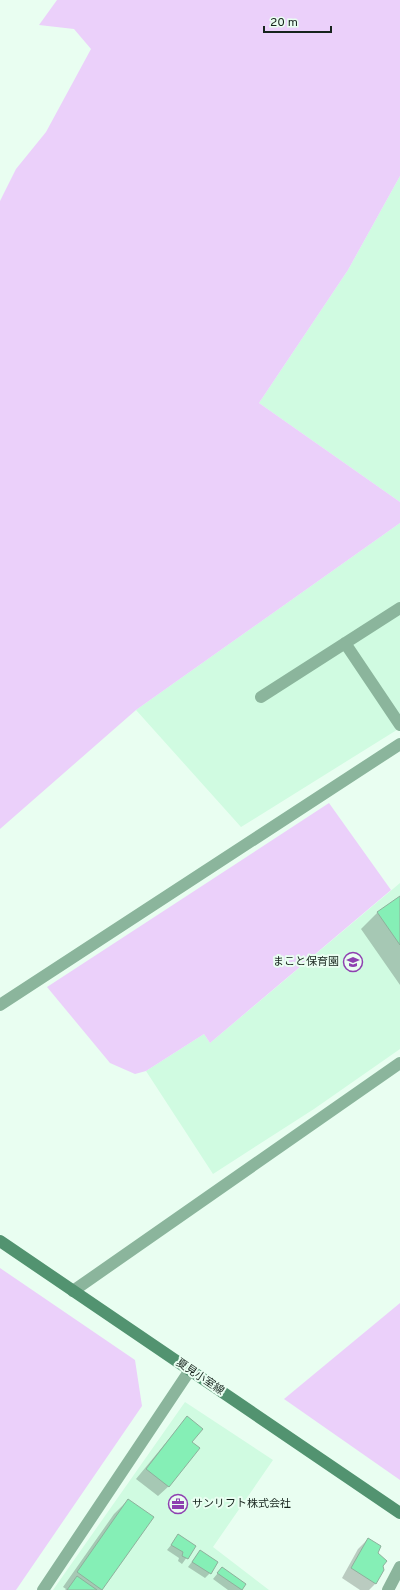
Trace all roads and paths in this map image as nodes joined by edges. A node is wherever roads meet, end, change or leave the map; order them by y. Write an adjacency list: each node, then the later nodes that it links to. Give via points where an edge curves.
1 (400, 608): 2 (street)
2 (345, 644): 3 (street); 4 (street)
3 (261, 697)
4 (400, 725)
5 (400, 744): 6 (street)
6 (0, 1006)
7 (400, 1063): 9 (street)
8 (0, 1241): 9 (main road, 夏見小室線)
9 (73, 1291): 10 (main road, 夏見小室線)
10 (190, 1370): 11 (main road, 夏見小室線); 13 (street)
11 (400, 1513)
12 (400, 1567): 14 (street)
13 (43, 1590)
14 (388, 1590)

